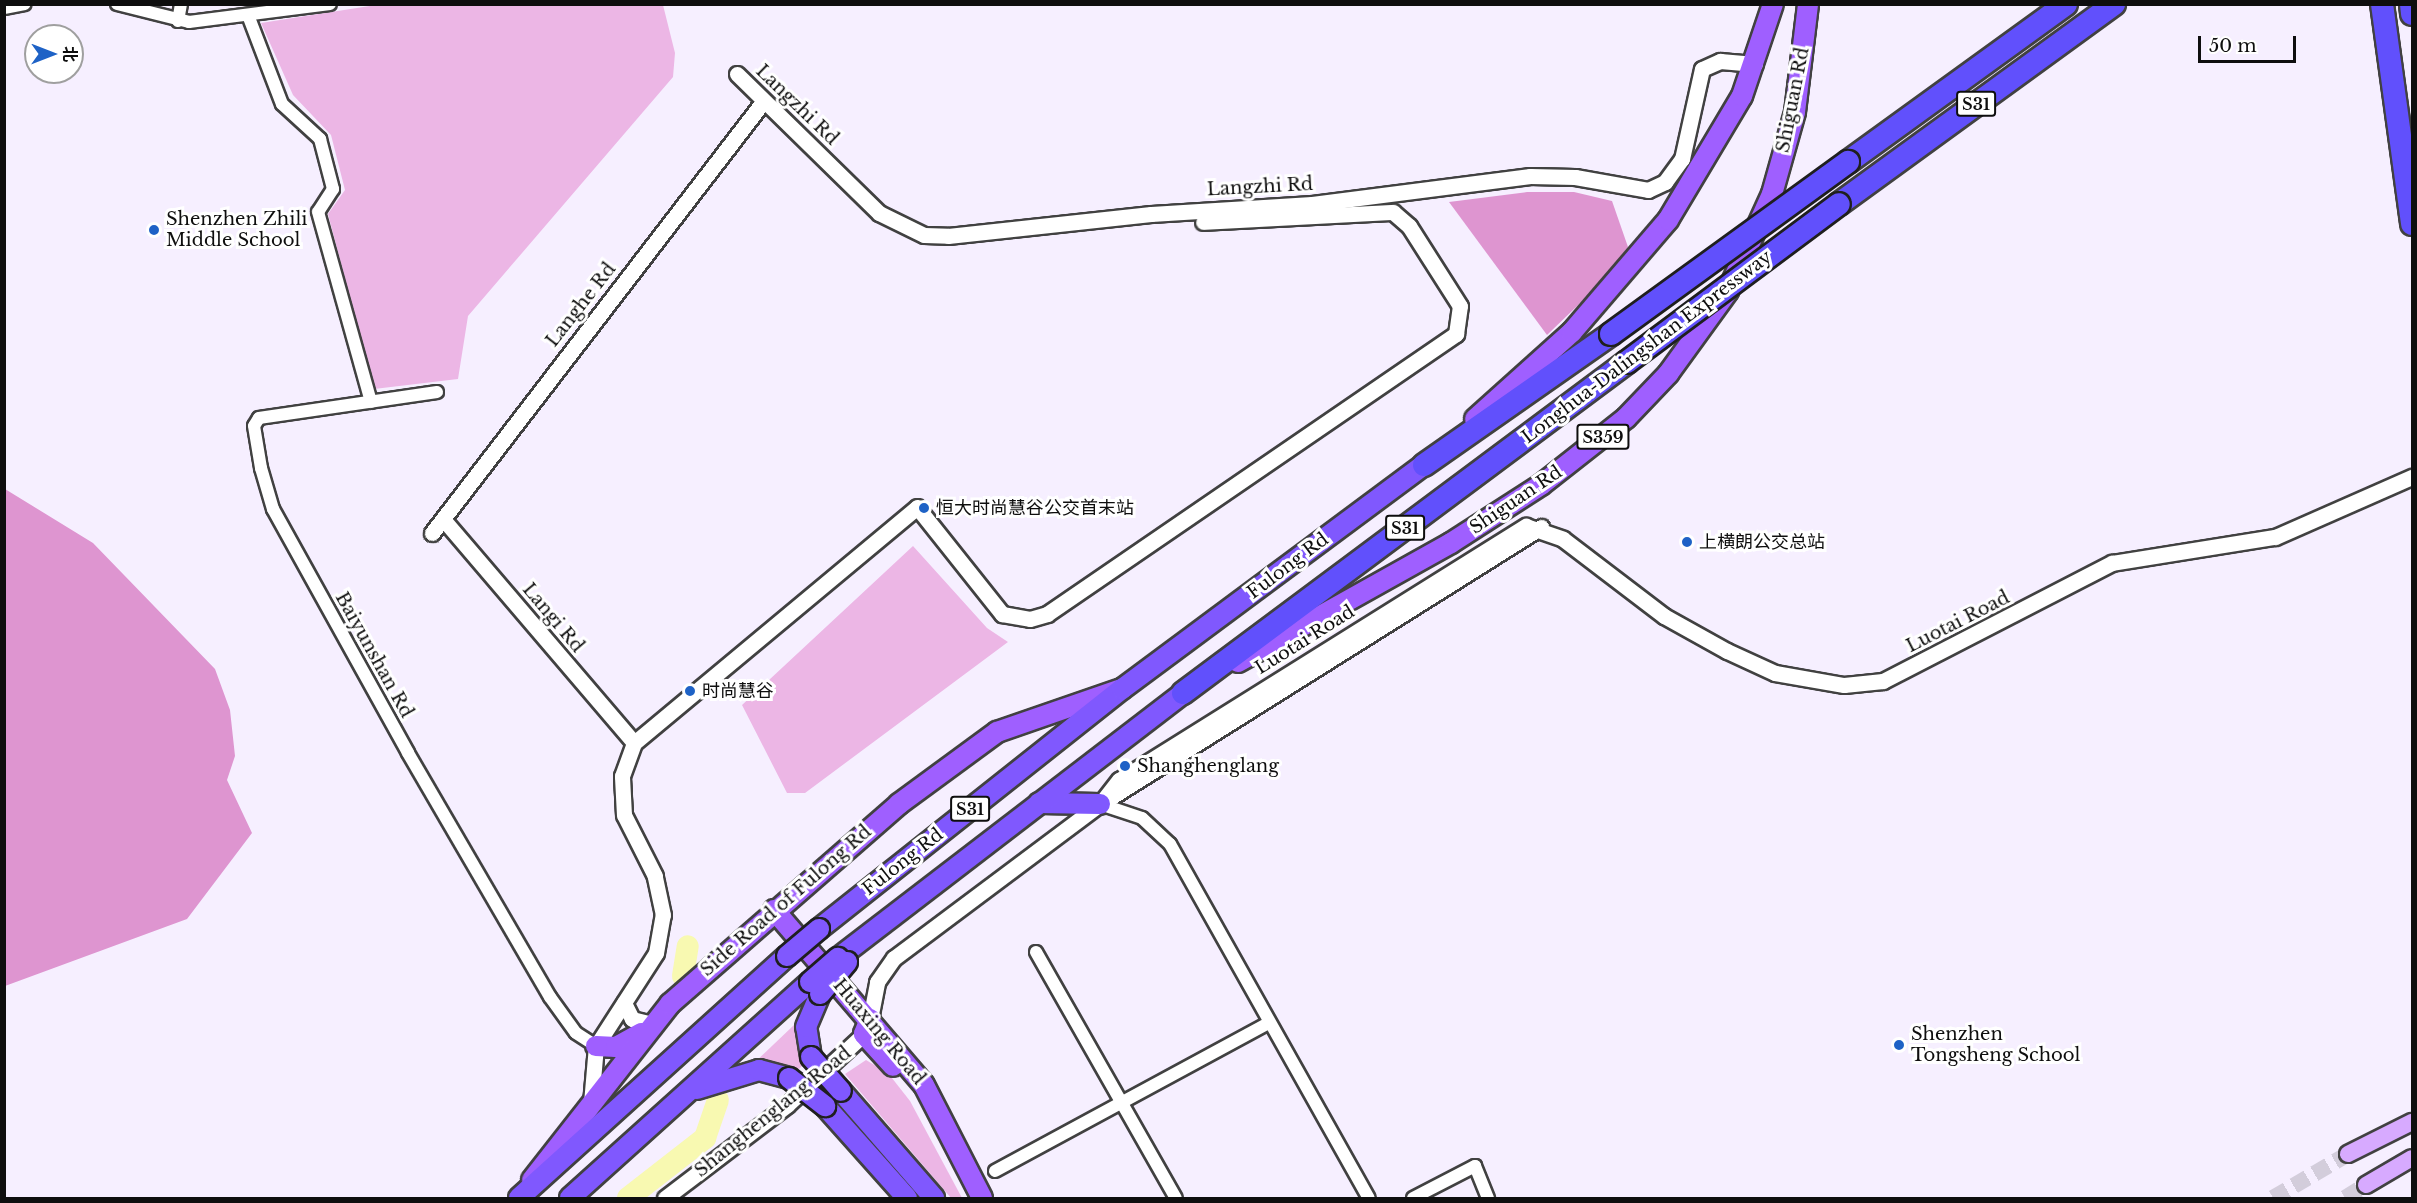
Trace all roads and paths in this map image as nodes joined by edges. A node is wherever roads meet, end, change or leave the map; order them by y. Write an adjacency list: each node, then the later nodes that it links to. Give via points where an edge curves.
1 (25, 4): 11 (street)
2 (117, 4): 14 (street)
3 (181, 4): 14 (street)
4 (330, 4): 13 (street)
5 (1773, 4): 15 (main road)
6 (1808, 4): 27 (main road, Shiguan Rd / S359, via 1795,112 1772,194 1728,291 1668,374 1584,453 1496,516)
7 (2066, 4): 22 (highway, Longhua-Dalingshan Expressway / S31, bridge)
8 (2114, 4): 27 (highway, Longhua-Dalingshan Expressway / S31, bridge)
9 (2382, 4): 19 (highway)
10 (2411, 4): 12 (highway)
11 (4, 9)
12 (2412, 14)
13 (248, 15): 14 (street); 21 (street, via 282,104 320,139 333,189 318,212)
14 (178, 21)
15 (1755, 64): 17 (street, Langzhi Rd, via 1720,61 1702,69 1682,159 1665,182 1648,190 1575,177 1530,176 1312,204 1151,214 948,236 924,235 879,213); 22 (main road, via 1708,159 1668,220 1572,332)
16 (737, 74): 17 (street, Langzhi Rd)
17 (763, 102): 24 (street, Langhe Rd)
18 (1203, 222): 28 (street, via 1393,212 1409,226 1460,306 1461,321 1447,343 1047,614 1030,619 1002,614 917,507)
19 (2412, 224)
20 (437, 392): 21 (street, Baiyunshan Rd)
21 (370, 402): 38 (street, Baiyunshan Rd, via 255,421 266,491 345,642 550,997 576,1033)
22 (1424, 465): 26 (highway, Fulong Rd / S31)
23 (2412, 477): 30 (street, Luotai Road, via 2275,537 2112,563 1883,681 1844,684 1785,676 1727,651 1664,616 1541,527)
24 (443, 519): 25 (street, Langhe Rd); 28 (street, Langi Rd)
25 (432, 533)
26 (1122, 689): 31 (main road, Side Road of Fulong Rd, via 977,743); 47 (highway, Fulong Rd / S31, bridge, via 787,956)
27 (1183, 693): 29 (highway, Fulong Rd / S31)
28 (634, 743): 34 (street, via 622,776 624,815 655,876 663,915 656,953)
29 (1040, 803): 30 (highway); 33 (highway, Fulong Rd / S31, bridge, via 874,933)
30 (1100, 804): 35 (street, via 1142,818 1170,844); 37 (street, Luotai Road, via 894,958 877,982)
31 (774, 910): 36 (main road, Side Road of Fulong Rd); 37 (main road, Huaxing Road)
32 (1036, 952): 40 (street)
33 (815, 988): 39 (highway, Fulong Rd / S31); 51 (highway, bridge, via 806,1027 812,1058)
34 (624, 1003): 36 (street, via 632,1019); 38 (street)
35 (1269, 1023): 40 (street); 55 (street)
36 (652, 1024): 38 (main road, via 627,1043); 41 (main road, Side Road of Fulong Rd)
37 (867, 1026): 49 (street, Shanghenglang Road, via 787,1105); 52 (main road, Huaxing Road, via 914,1094); 53 (main road, Huaxing Road, via 933,1100)
38 (596, 1046): 41 (street)
39 (689, 1092): 48 (highway, Fulong Rd / S31); 50 (highway, bridge, via 748,1072 789,1078 825,1106)
40 (1121, 1102): 45 (street); 54 (street)
41 (588, 1109): 47 (main road, Side Road of Fulong Rd)
42 (2412, 1122): 43 (main road)
43 (2348, 1154)
44 (2412, 1158): 46 (main road)
45 (995, 1171)
46 (2366, 1185)
47 (519, 1198)
48 (570, 1198)
49 (665, 1198)
50 (907, 1198)
51 (934, 1198)
52 (968, 1198)
53 (982, 1198)
54 (1176, 1198)
55 (1369, 1198)
56 (1413, 1198): 57 (street, via 1475,1166)
57 (1488, 1198)

